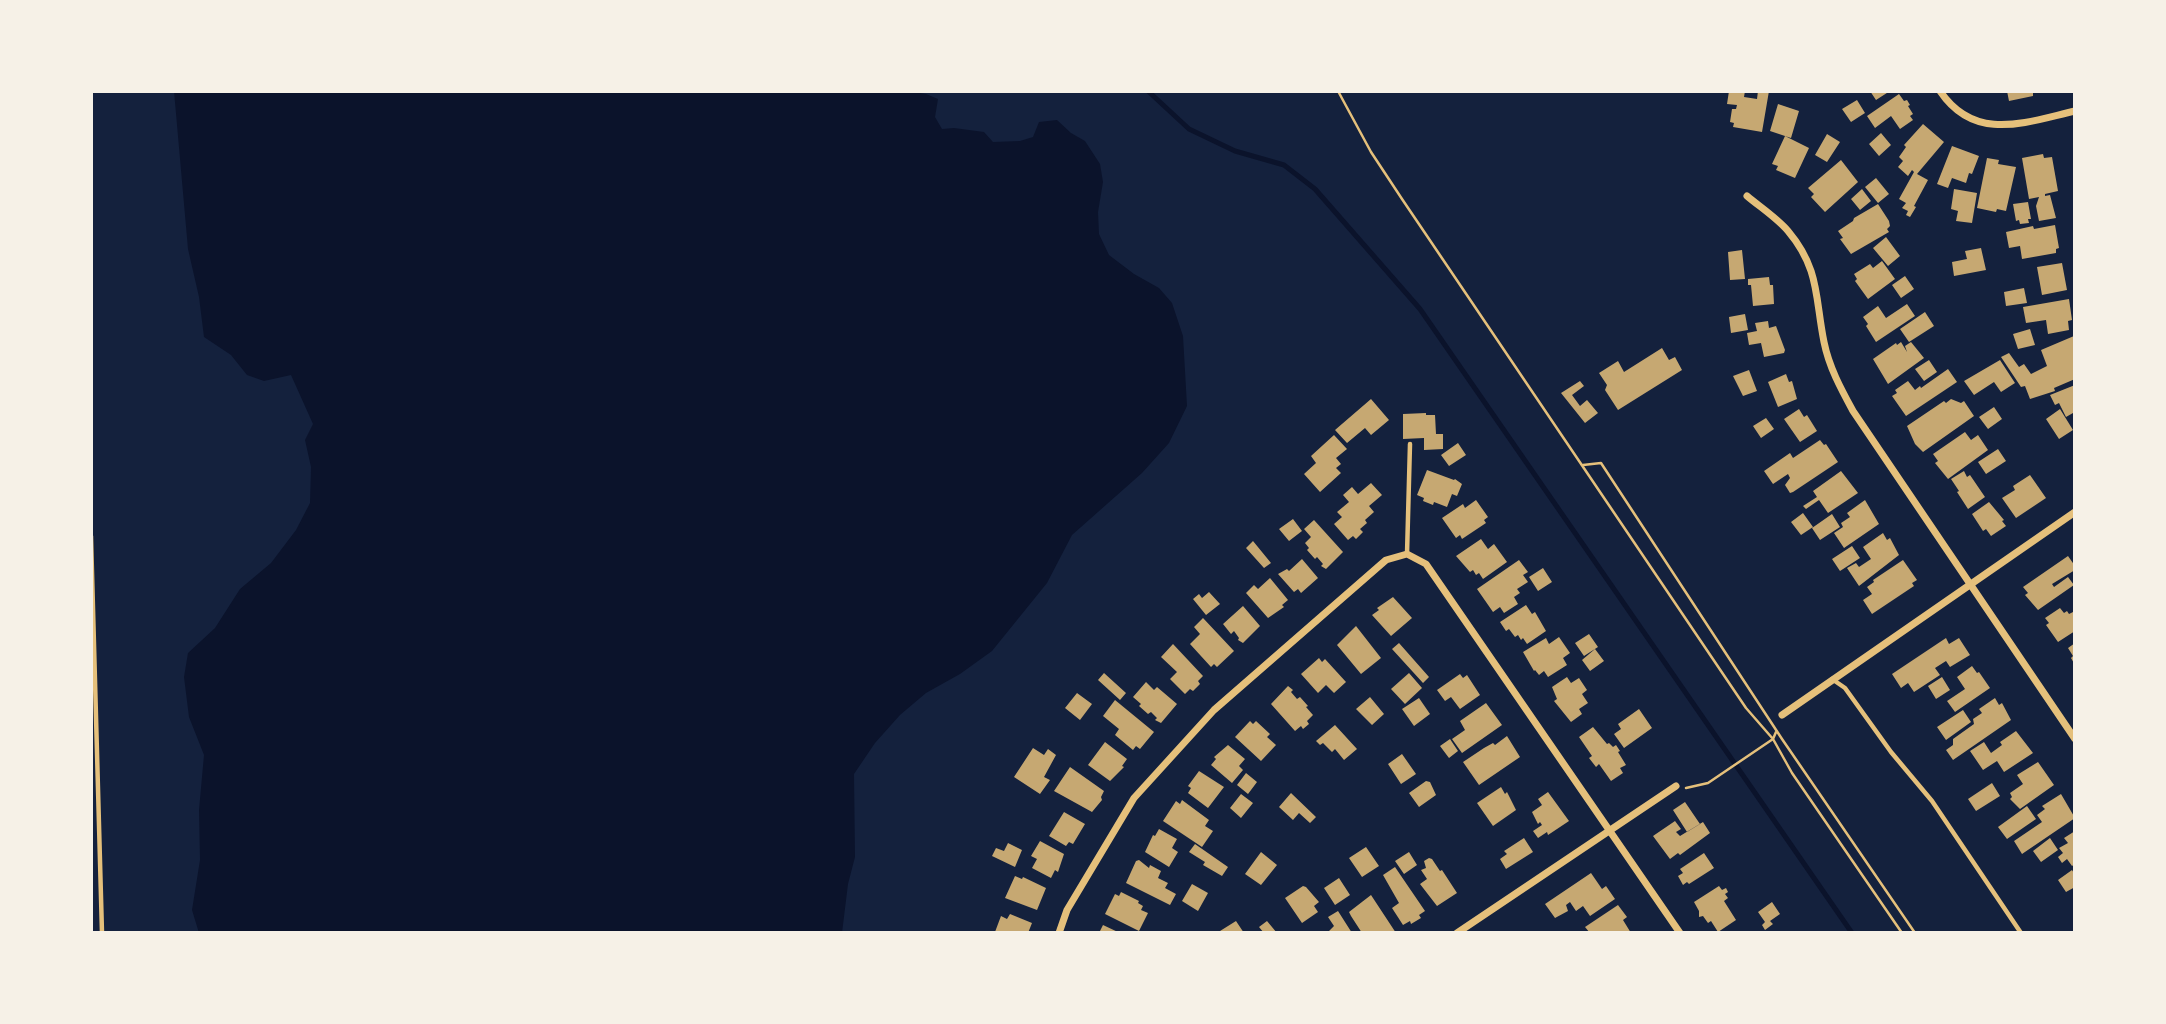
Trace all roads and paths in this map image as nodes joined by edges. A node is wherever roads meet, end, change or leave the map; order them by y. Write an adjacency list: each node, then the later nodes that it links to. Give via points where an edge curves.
1 (1338, 91): 6 (path, via 1377,161)
2 (1940, 91): 3 (street, via 1969,118 2002,127)
3 (2075, 111)
4 (1747, 196): 10 (street, via 1787,230 1802,252 1814,276 1831,371)
5 (1410, 444): 9 (lane)
6 (1583, 465): 15 (path, via 1601,463); 16 (path, via 1746,708)
7 (2075, 512): 10 (street)
8 (91, 536): 11 (lane)
9 (1407, 554): 21 (street, via 1426,564); 23 (street, via 1385,560 1214,710 1134,798 1067,910)
10 (1970, 584): 12 (street); 17 (street)
11 (92, 586): 14 (lane)
12 (1832, 678): 13 (street); 28 (lane, via 1845,688 1932,801)
13 (1782, 715): 15 (path)
14 (94, 719): 20 (lane)
15 (1777, 731): 16 (path); 27 (path)
16 (1773, 739): 18 (path, via 1708,783); 26 (path)
17 (2075, 739)
18 (1676, 786): 21 (street)
19 (91, 822): 20 (lane)
20 (99, 822): 22 (lane)
21 (1610, 831): 24 (street); 25 (street)
22 (102, 933)
23 (1059, 933)
24 (1457, 933)
25 (1680, 933)
26 (1902, 933)
27 (1916, 933)
28 (2021, 933)

